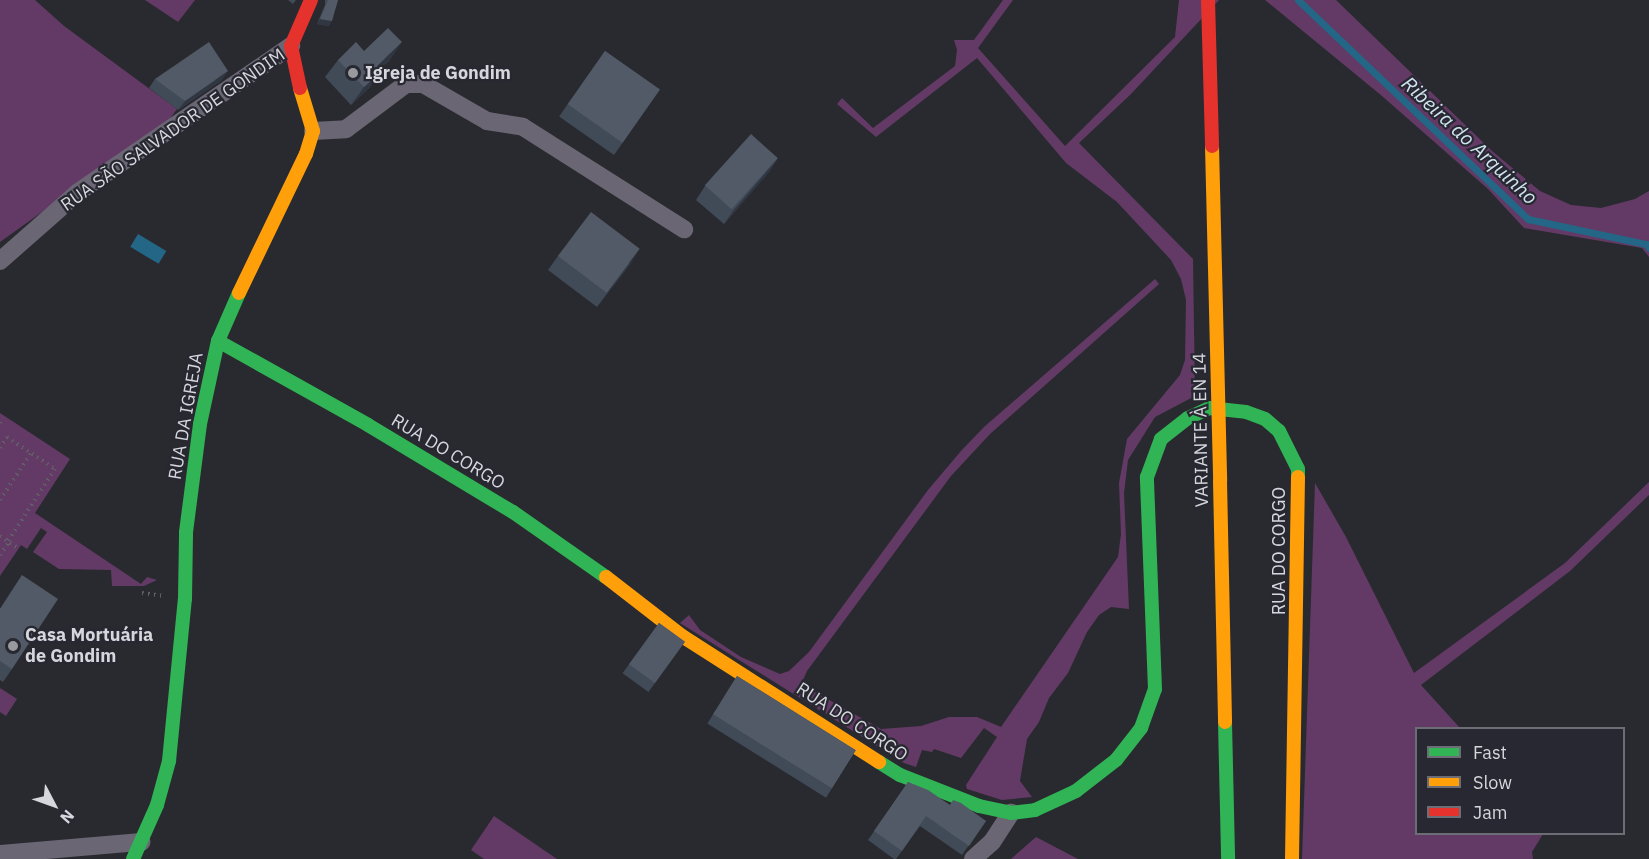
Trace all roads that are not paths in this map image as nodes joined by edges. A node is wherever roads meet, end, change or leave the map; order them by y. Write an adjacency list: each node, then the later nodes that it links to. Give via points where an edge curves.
1 (310, 0): 3 (street)
2 (1208, 0): 13 (street, VARIANTE À EN 14, bridge)
3 (291, 46): 4 (street); 6 (street, RUA SÃO SALVADOR DE GONDIM, via 77,193)
4 (313, 131): 5 (street, via 346,129 406,84 423,84 487,121 524,128); 7 (street, RUA DA IGREJA, via 306,154)
5 (684, 229)
6 (0, 261)
7 (218, 341): 8 (street, RUA DO CORGO, via 513,512 682,636 900,775 979,806); 9 (street, RUA DA IGREJA, via 200,424 186,532 185,599 169,761 157,805)
8 (1011, 813): 12 (street, via 992,843); 14 (street, RUA DO CORGO, via 1035,810 1076,791 1116,760 1141,728 1155,689 1147,477 1161,439 1188,418 1209,408 1246,412 1266,419 1279,430 1298,469)
9 (141, 842): 10 (street); 11 (street, RUA DA IGREJA)
10 (0, 854)
11 (133, 859)
12 (973, 859)
13 (1228, 859)
14 (1292, 859)

